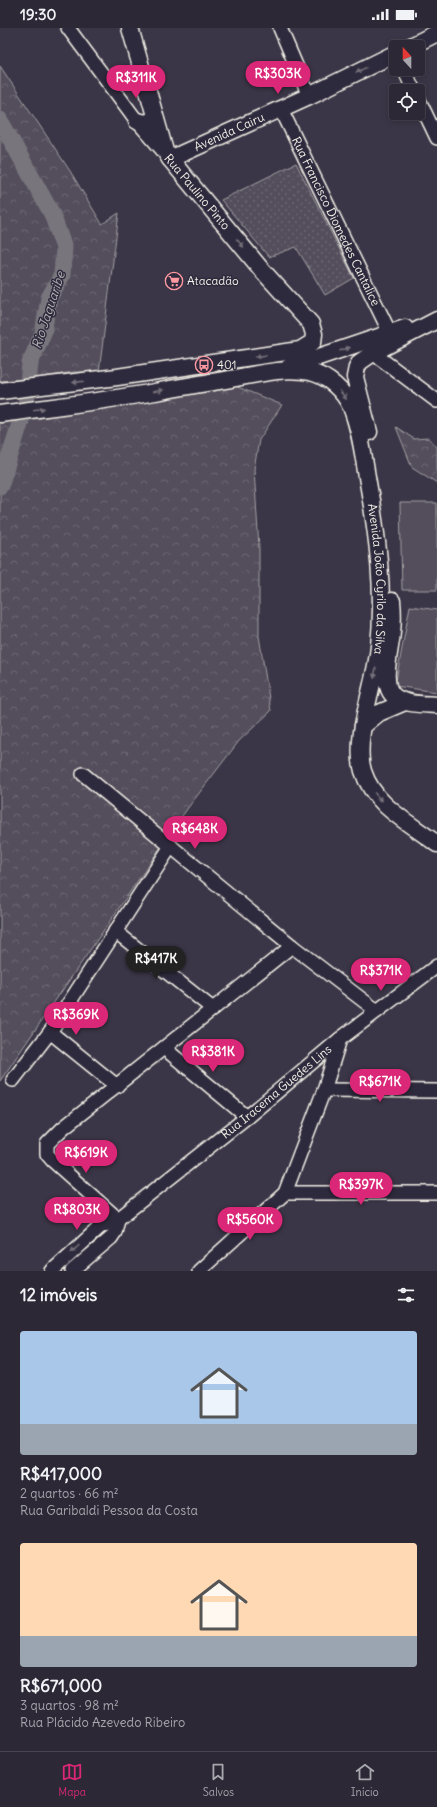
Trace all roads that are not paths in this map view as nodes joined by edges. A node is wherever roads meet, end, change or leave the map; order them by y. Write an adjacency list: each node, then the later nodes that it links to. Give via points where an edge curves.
1 (68, 28): 11 (street, Rua Paulino Pinto)
2 (130, 28): 10 (main road)
3 (280, 28): 7 (street)
4 (433, 32): 5 (main road)
5 (420, 40)
6 (389, 56): 7 (main road, Avenida Cairu, one-way to 7)
7 (309, 96): 8 (main road, Avenida Cairu)
8 (281, 108): 13 (main road, Avenida Cairu); 16 (street, Rua Francisco Diomedes Cantalice)
9 (425, 113): 12 (street)
10 (156, 120): 11 (main road, via 144,123); 13 (main road, via 165,151)
11 (137, 121): 13 (street, Rua Paulino Pinto)
12 (437, 138)
13 (170, 159): 19 (main road, Rua Paulino Pinto, one-way to 19, via 310,324 314,334 313,342 300,350)
14 (437, 317): 16 (main road)
15 (437, 320): 17 (main road)
16 (390, 334): 18 (main road, one-way to 16)
17 (373, 353): 20 (street); 22 (main road, Avenida João Cyrilo da Silva, via 360,362 355,377 380,488 393,612 386,677 393,696)
18 (282, 369): 21 (main road, one-way to 18, via 120,398); 24 (main road, Avenida João Cyrilo da Silva, one-way to 24, via 312,372 337,387 350,406 362,445 375,520 382,614 379,648)
19 (0, 391)
20 (437, 401)
21 (0, 414)
22 (405, 702): 23 (main road); 24 (main road, via 379,713)
23 (437, 705)
24 (363, 726): 26 (main road, Avenida João Cyrilo da Silva, one-way to 26, via 363,769 376,796)
25 (83, 774): 27 (street)
26 (437, 844)
27 (171, 846): 28 (street); 29 (street)
28 (115, 931): 31 (street); 33 (street)
29 (292, 946): 31 (street); 32 (street)
30 (437, 966): 32 (street, Rua Iracema Guedes Lins)
31 (213, 1009): 35 (street)
32 (377, 1011): 34 (street, Rua Iracema Guedes Lins)
33 (50, 1032): 36 (street); 37 (street)
34 (340, 1039): 38 (street); 40 (street, Rua Iracema Guedes Lins)
35 (164, 1048): 37 (street); 40 (street)
36 (13, 1080)
37 (117, 1086): 43 (street, via 63,1128 47,1144 47,1154)
38 (324, 1090): 39 (street); 41 (street)
39 (437, 1091)
40 (247, 1117): 43 (street, Rua Iracema Guedes Lins)
41 (285, 1193): 42 (street); 46 (street)
42 (437, 1193)
43 (118, 1219): 44 (street, Rua Iracema Guedes Lins, one-way to 44, via 100,1227); 45 (street, via 111,1238)
44 (52, 1271)
45 (72, 1271)
46 (199, 1271)

